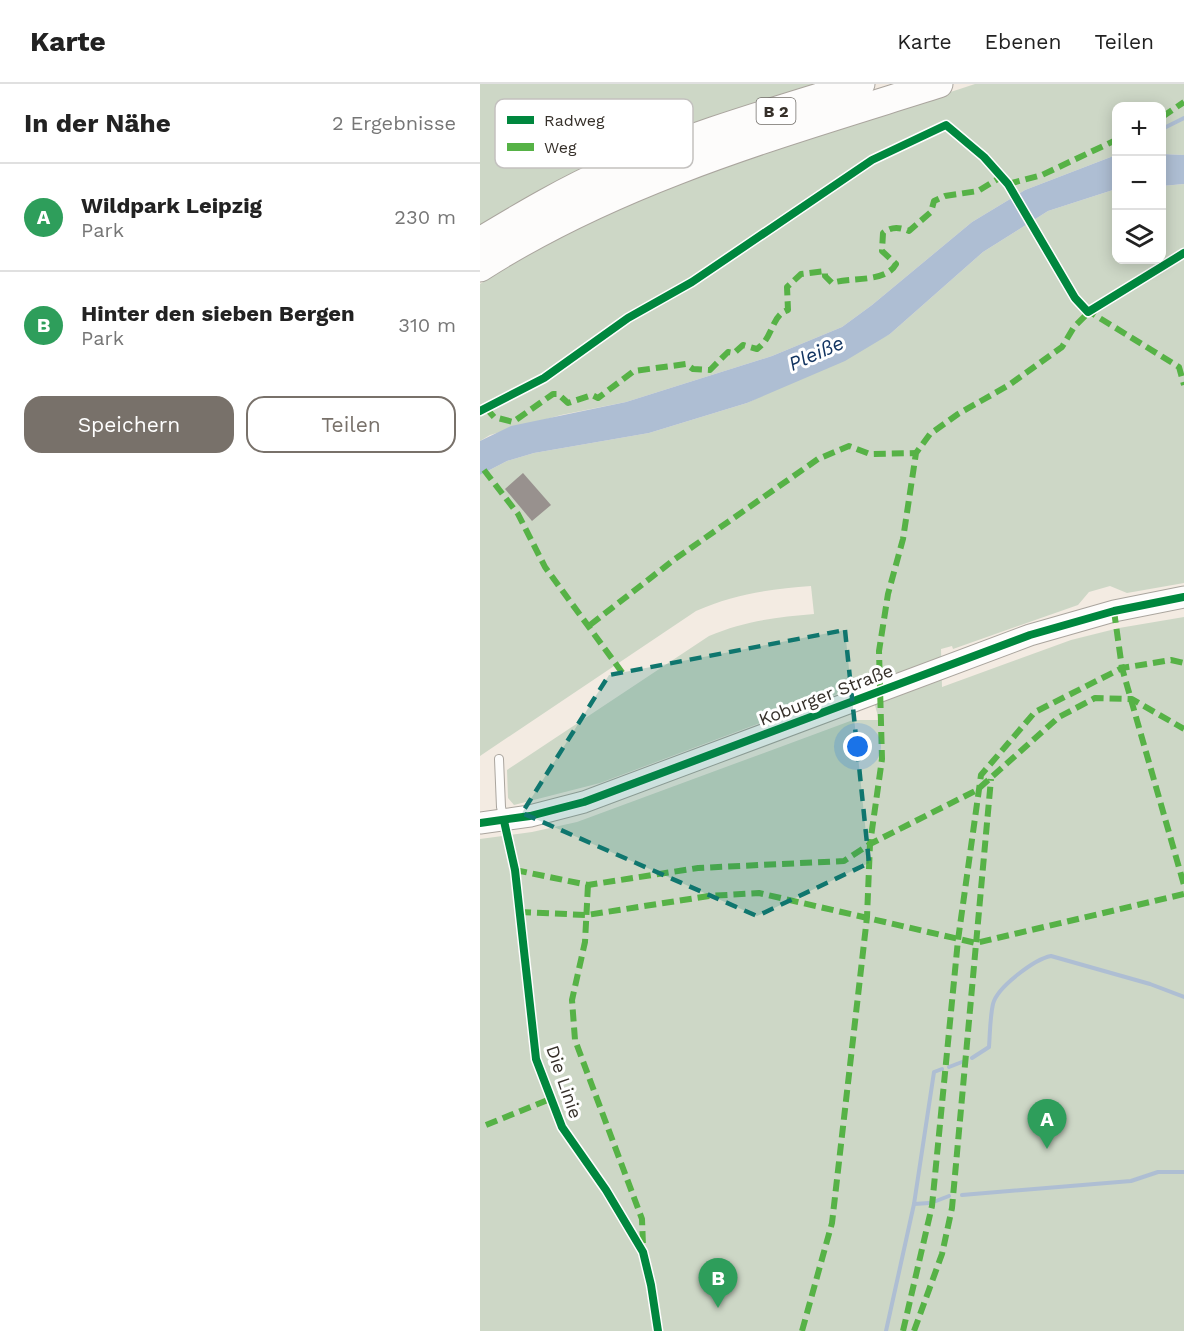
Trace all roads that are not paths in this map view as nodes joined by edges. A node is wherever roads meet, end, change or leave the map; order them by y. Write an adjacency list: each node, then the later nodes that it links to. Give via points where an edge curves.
1 (861, 84): 3 (highway, B 2)
2 (939, 84): 4 (highway, B 2)
3 (693, 138)
4 (693, 165)
5 (616, 168): 7 (highway, B 2, via 533,209)
6 (684, 168): 8 (highway, B 2, via 567,218)
7 (480, 241)
8 (480, 268)
9 (1184, 597): 11 (main road, Koburger Straße, via 1073,622 856,698 584,802)
10 (499, 759): 11 (lane, Die Linie)
11 (504, 820): 12 (main road, Koburger Straße); 13 (lane, Die Linie, via 515,870 536,1059 562,1127 643,1252)
12 (480, 823)
13 (658, 1331)

